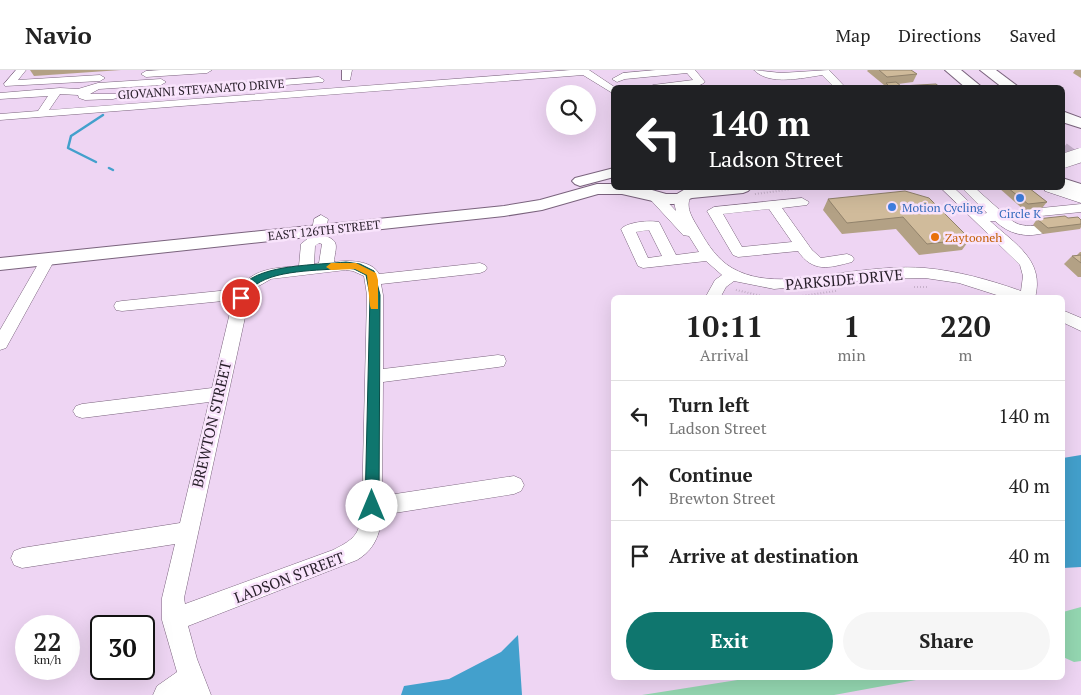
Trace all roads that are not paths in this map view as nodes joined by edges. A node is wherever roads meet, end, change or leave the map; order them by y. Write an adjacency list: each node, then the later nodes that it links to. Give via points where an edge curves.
1 (21, 70): 15 (street)
2 (208, 70): 15 (street)
3 (689, 70): 13 (street); 17 (street, via 700,82)
4 (759, 70): 11 (street, via 775,76)
5 (934, 70): 19 (highway)
6 (952, 70): 20 (highway)
7 (971, 70): 21 (highway)
8 (987, 70): 22 (highway)
9 (583, 71): 14 (street); 28 (street, GIOVANNI STEVANATO DRIVE)
10 (824, 71): 11 (street); 18 (street)
11 (807, 72)
12 (340, 75): 24 (street, via 215,83 90,98 83,96 85,90)
13 (617, 79): 14 (street); 16 (street)
14 (601, 83): 23 (street)
15 (9, 84): 25 (street)
16 (623, 85)
17 (677, 85)
18 (838, 85)
19 (954, 85)
20 (972, 85)
21 (992, 85)
22 (1009, 85)
23 (611, 89)
24 (58, 91): 25 (street); 28 (street)
25 (0, 95)
26 (36, 102): 27 (street)
27 (0, 104)
28 (41, 114): 29 (street, GIOVANNI STEVANATO DRIVE)
29 (0, 117)
30 (1065, 117): 31 (highway)
31 (1081, 123)
32 (1081, 144): 33 (main road)
33 (1065, 147)
34 (1081, 155): 35 (main road, bridge)
35 (1065, 160)
36 (611, 173): 53 (main road, EAST 126TH STREET, via 520,197)
37 (1065, 184): 44 (highway)
38 (611, 189): 53 (main road, EAST 126TH STREET, via 597,188 542,205 511,210)
39 (628, 190): 46 (main road, EAST 126TH STREET)
40 (716, 190): 45 (main road)
41 (949, 190): 52 (street)
42 (970, 190): 51 (street)
43 (1056, 190): 47 (street)
44 (1081, 190)
45 (689, 192): 46 (main road, EAST 126TH STREET, via 670,199); 57 (street, PARKSIDE DRIVE, via 681,202 682,210)
46 (645, 193): 57 (street, PARKSIDE DRIVE)
47 (1081, 199)
48 (802, 202): 49 (street)
49 (773, 205): 55 (street); 55 (street, via 714,211 738,252)
50 (1081, 208): 51 (street)
51 (999, 216): 52 (street); 54 (street, via 1016,230)
52 (981, 218): 70 (street, via 1026,263 1031,281)
53 (319, 229): 56 (main road, EAST 126TH STREET); 58 (main road, EAST 126TH STREET); 62 (street, via 329,242); 64 (street, via 308,244)
54 (1039, 230)
55 (802, 246): 59 (street, via 811,259 820,263)
56 (0, 252)
57 (705, 253): 60 (street); 65 (street, PARKSIDE DRIVE)
58 (48, 259): 61 (main road, EAST 126TH STREET); 74 (street)
59 (847, 259)
60 (671, 260)
61 (0, 264)
62 (326, 267): 64 (street); 66 (street, via 356,266 371,273)
63 (480, 268): 66 (street)
64 (306, 269): 67 (street, via 261,277)
65 (726, 279): 68 (street); 69 (street, PARKSIDE DRIVE, via 774,284 894,272 963,280)
66 (373, 280): 77 (street, LADSON STREET)
67 (243, 294): 71 (street); 78 (street, BREWTON STREET)
68 (714, 295)
69 (1013, 295)
70 (1028, 295)
71 (122, 306)
72 (1065, 317): 73 (street)
73 (1081, 325)
74 (4, 330): 75 (street)
75 (0, 344)
76 (498, 361): 77 (street)
77 (373, 377): 81 (street, LADSON STREET)
78 (218, 394): 79 (street); 82 (street, BREWTON STREET)
79 (82, 411)
80 (514, 485): 81 (street)
81 (372, 506): 84 (street, LADSON STREET, via 367,539 352,552)
82 (187, 532): 83 (street); 84 (street, BREWTON STREET, via 173,598)
83 (22, 558)
84 (174, 620): 85 (street, BREWTON STREET)
85 (195, 686): 86 (street)
86 (166, 695)

